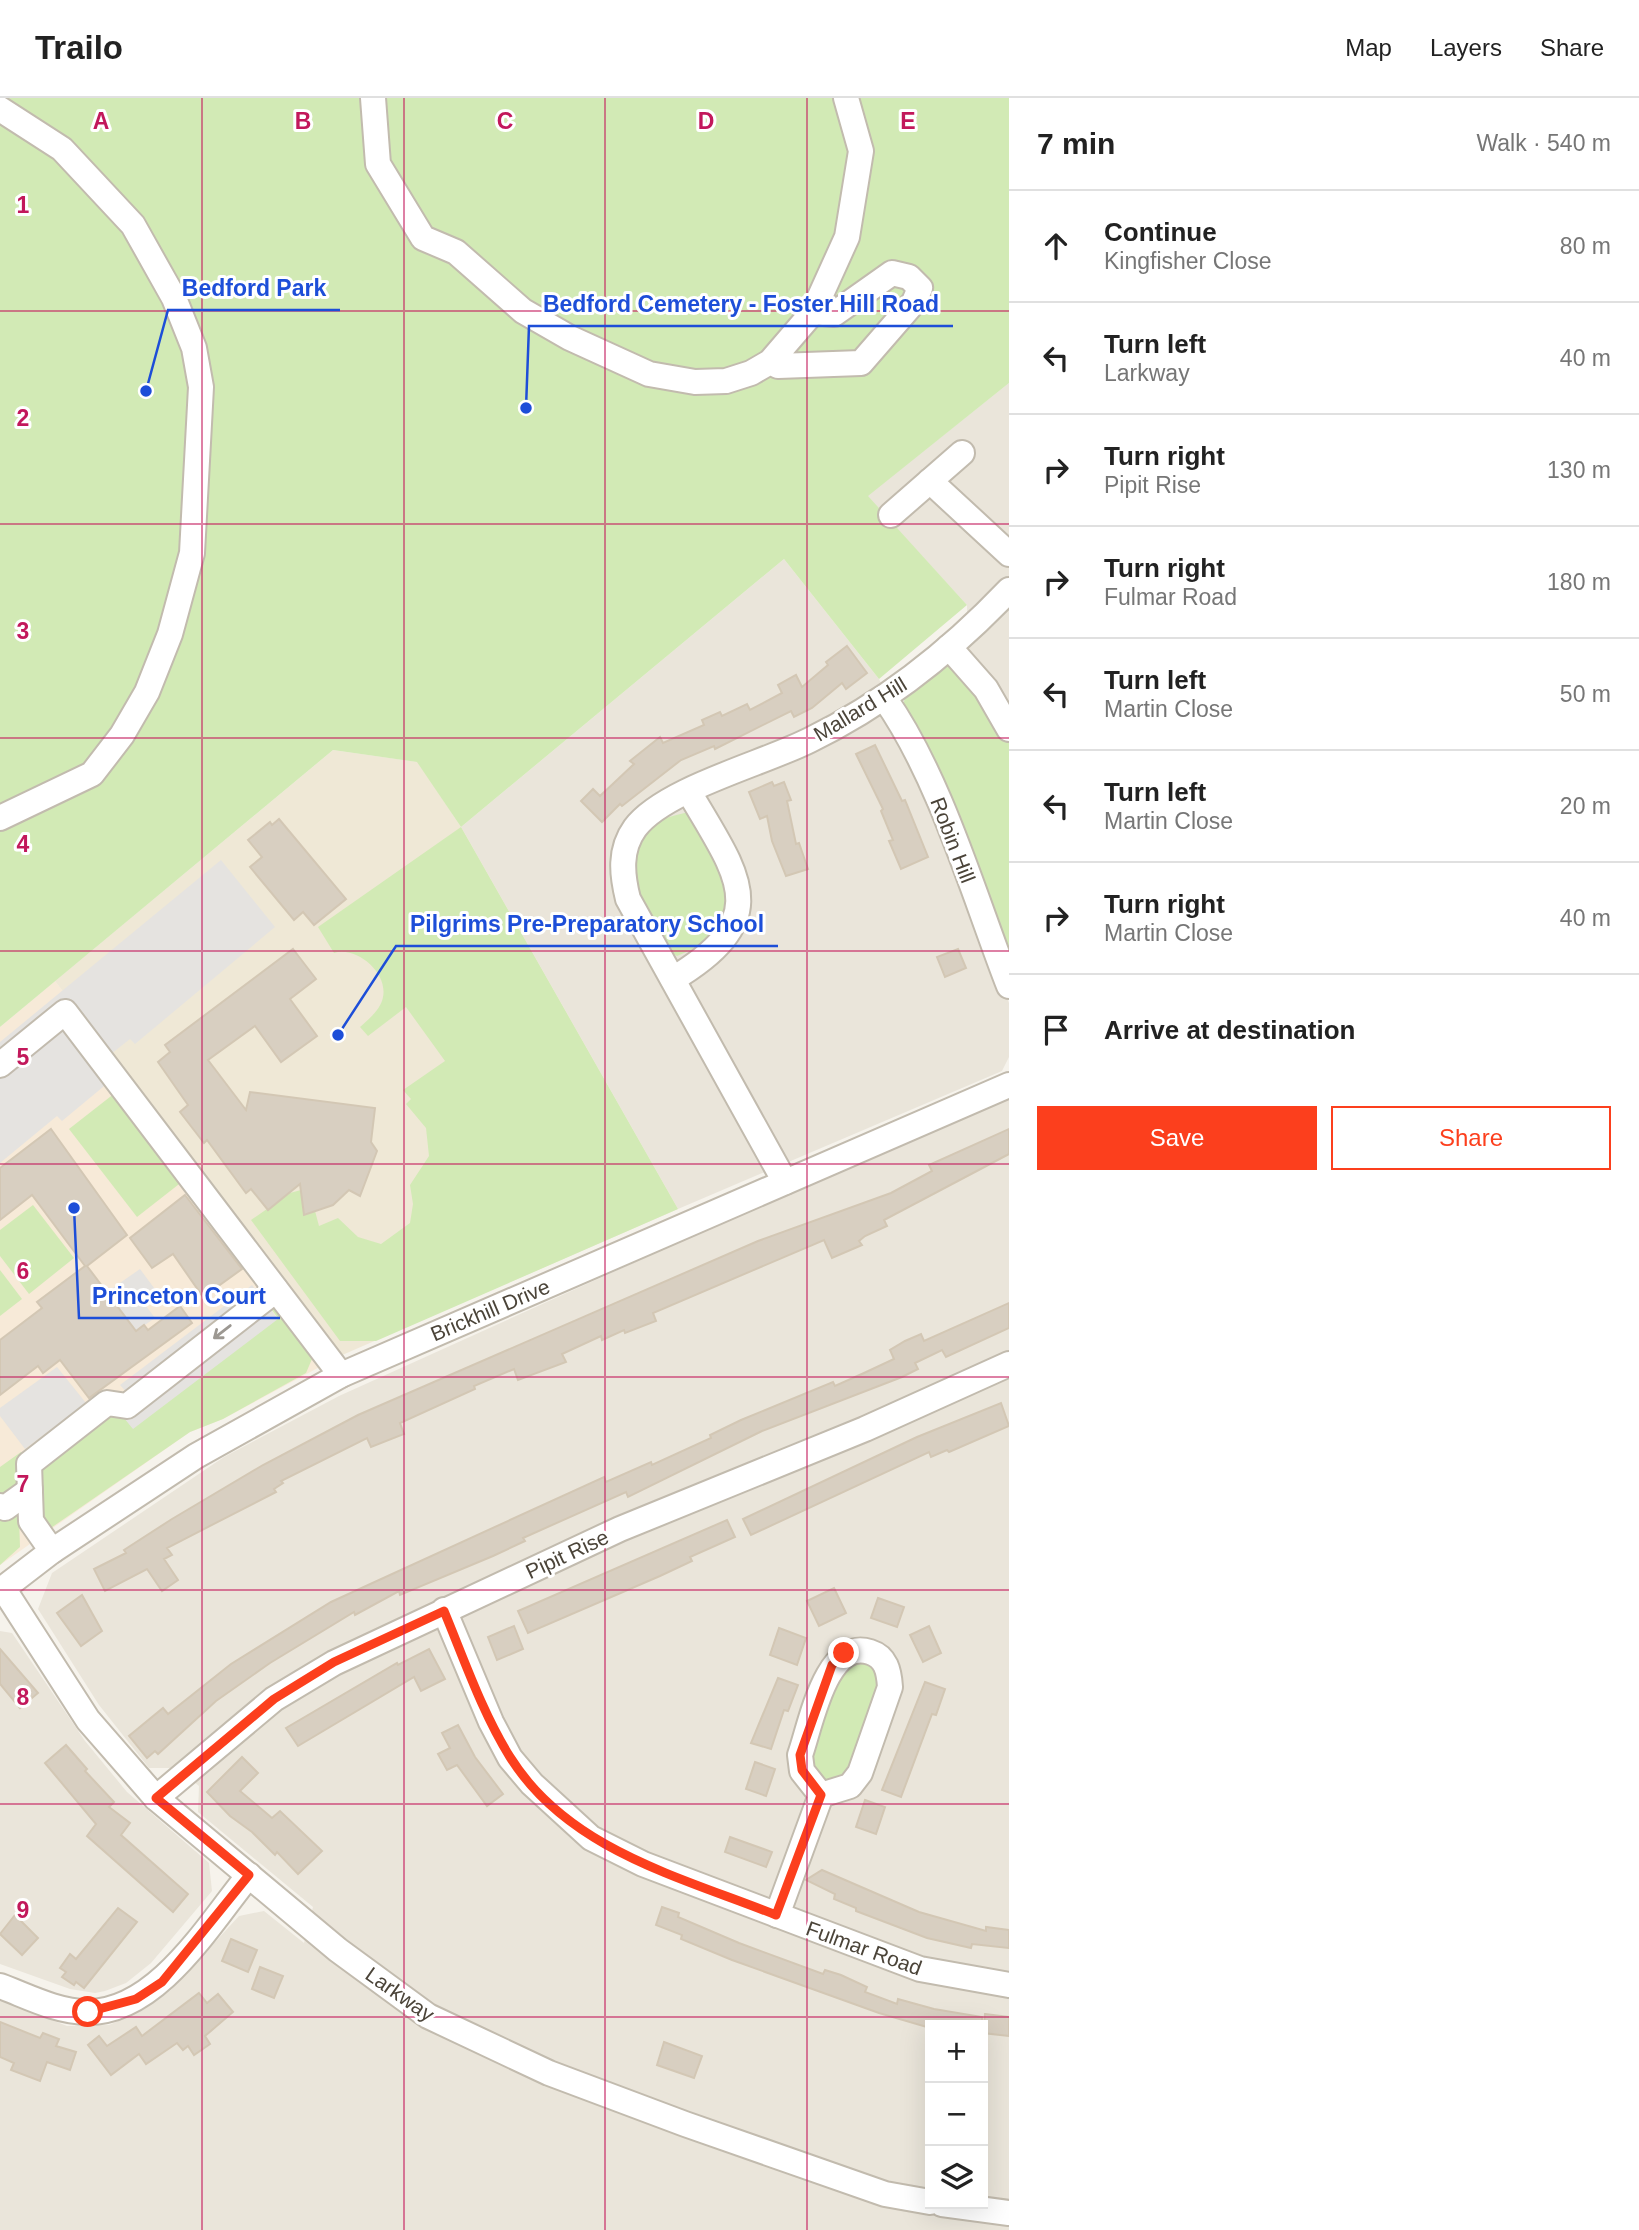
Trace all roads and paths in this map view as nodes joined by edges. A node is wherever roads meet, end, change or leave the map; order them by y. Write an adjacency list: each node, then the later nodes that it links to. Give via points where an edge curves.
1 (373, 98): 5 (street, via 378,164 423,238 456,252 523,311 649,374 695,382 726,381)
2 (846, 98): 4 (street, via 862,151 847,237)
3 (0, 109): 15 (street, via 62,149 133,225 174,298 194,348 201,387 192,553 170,634 147,692 92,774)
4 (813, 312): 5 (street); 5 (street, via 834,314 892,273 909,277 920,288 914,302 861,363 778,366)
5 (770, 362)
6 (962, 453): 7 (street)
7 (930, 481): 8 (street); 9 (street)
8 (891, 515)
9 (1009, 554)
10 (1009, 590): 11 (street, Mallard Hill)
11 (949, 646): 12 (street, Mallard Hill); 13 (street, via 986,689)
12 (885, 699): 14 (street, Mallard Hill, via 810,741); 17 (street, Robin Hill, via 904,725 935,794)
13 (1009, 729)
14 (689, 792): 16 (street, via 738,884 738,909 729,933 707,958); 16 (street, Mallard Hill, via 652,811 635,828 625,849 622,874 628,899)
15 (0, 818)
16 (673, 979): 20 (street, Mallard Hill)
17 (1009, 986)
18 (0, 1065): 21 (street, via 65,1012)
19 (1009, 1085): 20 (street, Brickhill Drive)
20 (785, 1182): 23 (street, Brickhill Drive)
21 (276, 1290): 23 (street); 24 (street, one-way to 24, via 127,1406 107,1403 36,1456 29,1464)
22 (1009, 1364): 28 (street, Pipit Rise, via 620,1529)
23 (341, 1375): 26 (street, Brickhill Drive, via 196,1456)
24 (30, 1490): 25 (street, via 5,1508); 26 (street, via 31,1521)
25 (0, 1506)
26 (52, 1551): 27 (street, Brickhill Drive)
27 (2, 1590): 30 (street, Larkway, via 88,1720)
28 (444, 1611): 30 (street, Pipit Rise, via 334,1662 274,1699); 32 (street, Fulmar Road, via 510,1758 560,1812 591,1838 643,1864)
29 (821, 1795): 29 (street, via 802,1770 800,1755 827,1678 844,1653 872,1652 883,1660 890,1687 860,1773 850,1786); 32 (street)
30 (156, 1798): 31 (street, Larkway)
31 (249, 1875): 33 (street, via 162,1982 136,1999 88,2012 61,2008); 35 (street, Larkway, via 428,2017 549,2073 673,2119 885,2194)
32 (776, 1915): 34 (street, Fulmar Road, via 920,1969)
33 (0, 1986)
34 (1009, 1986)
35 (925, 2201)
36 (979, 2209): 37 (street)
37 (1009, 2213)

